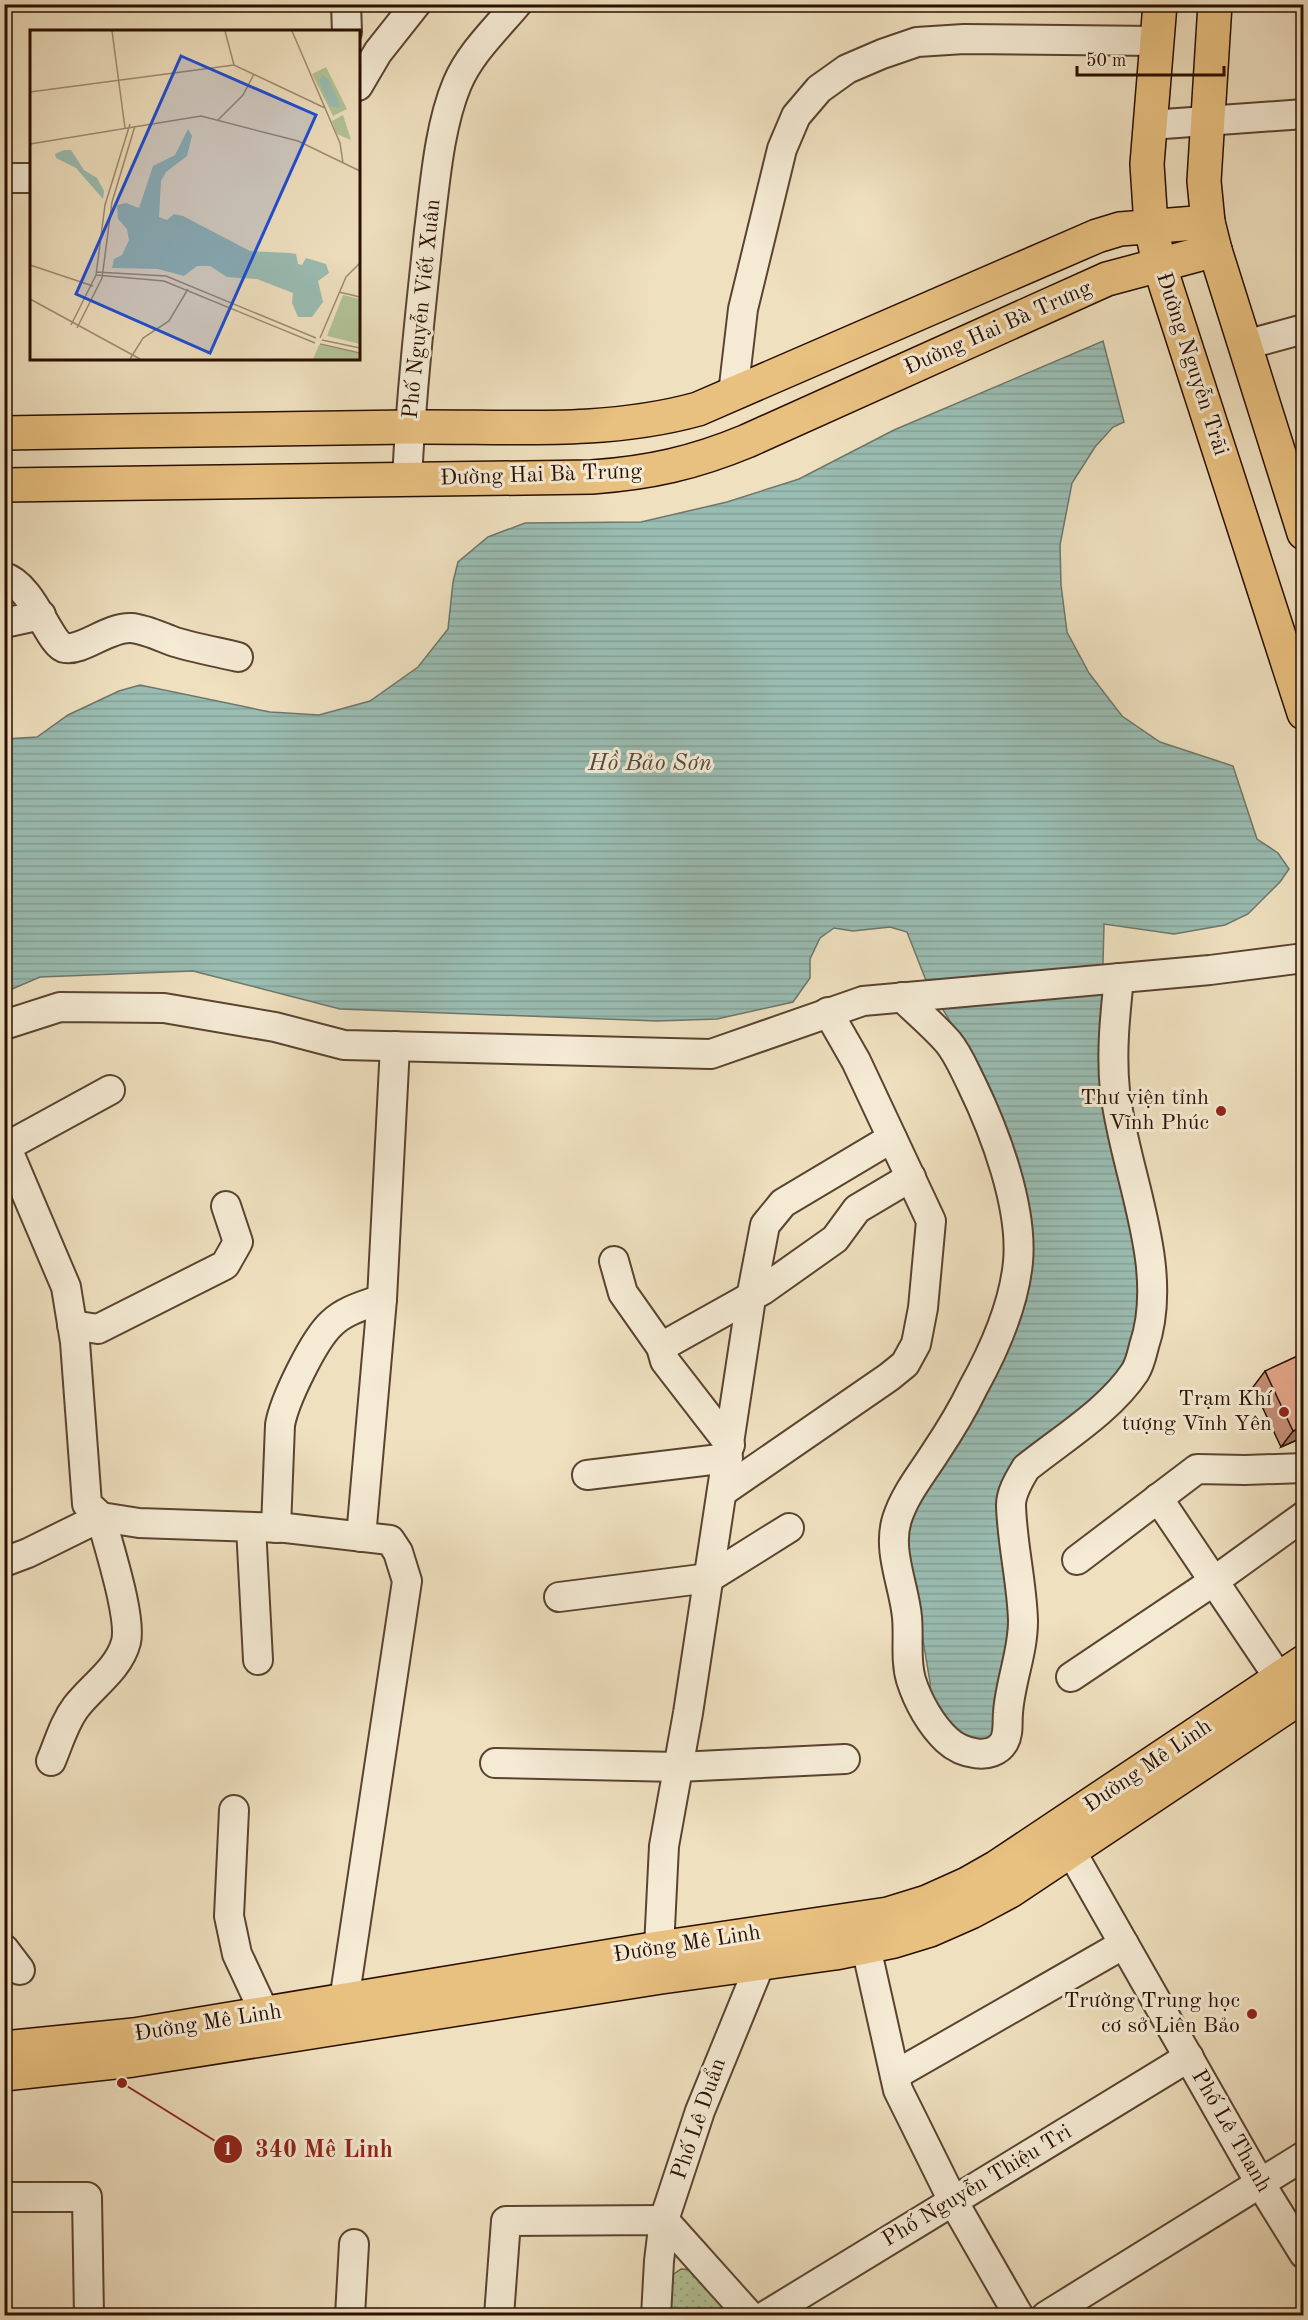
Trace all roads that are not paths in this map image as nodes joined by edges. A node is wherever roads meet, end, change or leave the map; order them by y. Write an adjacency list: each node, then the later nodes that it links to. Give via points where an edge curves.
1 (346, 4): 6 (street)
2 (416, 4): 8 (street, via 378,52)
3 (517, 4): 20 (street, Phố Nguyễn Viết Xuân, via 463,70 452,98 442,138 425,270)
4 (1160, 4): 7 (main road, Đường Nguyễn Trãi)
5 (1215, 4): 10 (main road)
6 (347, 30)
7 (1157, 41): 11 (main road, Đường Nguyễn Trãi); 19 (street, via 917,42 847,69 819,89 796,116 782,149 743,309)
8 (360, 83)
9 (1304, 114): 10 (street)
10 (1208, 122): 11 (street); 15 (main road, via 1204,181)
11 (1150, 125): 14 (main road, Đường Nguyễn Trãi, via 1146,164)
12 (4, 178): 13 (street)
13 (30, 178)
14 (1151, 226): 15 (main road, Đường Hai Bà Trưng); 16 (main road, Đường Nguyễn Trãi); 19 (main road, Đường Hai Bà Trưng, via 1120,229 1084,241)
15 (1211, 236): 16 (main road, Đường Hai Bà Trưng); 18 (main road)
16 (1159, 264): 22 (main road, Đường Hai Bà Trưng, via 1107,279 708,457 636,474); 29 (main road, Đường Nguyễn Trãi)
17 (1304, 329): 18 (street)
18 (1245, 345): 24 (main road)
19 (733, 394): 20 (main road, Đường Hai Bà Trưng, via 698,409 631,424)
20 (410, 427): 21 (main road, Đường Hai Bà Trưng); 22 (street, Phố Nguyễn Viết Xuân)
21 (4, 433)
22 (407, 480): 23 (main road, Đường Hai Bà Trưng)
23 (4, 485)
24 (1304, 533)
25 (4, 577): 26 (street, via 15,580)
26 (41, 615): 27 (street); 28 (street, via 58,645 65,648 115,629 132,628)
27 (4, 623)
28 (238, 657)
29 (1304, 713)
30 (1304, 958): 31 (street)
31 (1115, 978): 32 (street); 32 (street, via 1112,1044 1116,1093 1153,1273 1154,1303 1137,1369 1125,1386 1026,1468 1018,1481 1011,1501 1023,1640 1006,1740 990,1752 980,1753 963,1750 948,1740 914,1690 894,1536 903,1502 953,1425 996,1340 1014,1283 1018,1241 1000,1151 982,1104 949,1043)
32 (908, 997): 33 (street, via 863,1000)
33 (828, 1012): 35 (street, via 711,1054); 37 (street)
34 (4, 1025): 35 (street, via 60,1007 164,1008 275,1027 344,1045)
35 (395, 1046): 43 (street)
36 (110, 1090): 38 (street)
37 (892, 1138): 39 (street); 42 (street, via 783,1203 765,1225)
38 (5, 1145): 44 (street, via 66,1287)
39 (911, 1177): 42 (street, via 857,1209 835,1239); 49 (street, via 931,1221 923,1308 916,1344 908,1359 889,1377)
40 (226, 1206): 44 (street, via 238,1242 225,1265 98,1329)
41 (614, 1261): 45 (street, via 622,1293)
42 (751, 1298): 45 (street); 46 (street)
43 (382, 1299): 53 (street, via 332,1323 288,1398); 55 (street)
44 (72, 1325): 52 (street, via 87,1504)
45 (661, 1347): 46 (street, via 665,1361)
46 (729, 1452): 48 (street); 49 (street)
47 (1304, 1467): 50 (street, via 1197,1469)
48 (587, 1475)
49 (722, 1492): 58 (street)
50 (1158, 1498): 56 (street); 59 (street)
51 (1304, 1516): 59 (street)
52 (101, 1517): 53 (street, via 139,1523); 57 (street); 65 (street, via 123,1604 127,1640 121,1657 66,1722)
53 (264, 1527): 55 (street); 61 (street)
54 (789, 1528): 58 (street)
55 (361, 1537): 75 (street, via 390,1540 407,1581)
56 (1077, 1560)
57 (4, 1562)
58 (709, 1578): 60 (street); 67 (street)
59 (1214, 1581): 62 (street); 63 (street)
60 (559, 1597)
61 (258, 1660)
62 (1071, 1677)
63 (1295, 1678): 69 (main road, Đường Mê Linh); 70 (main road, Đường Mê Linh, via 967,1884 888,1914)
64 (844, 1759): 67 (street)
65 (51, 1761)
66 (495, 1763): 67 (street)
67 (678, 1767): 73 (street, via 664,1846)
68 (234, 1810): 76 (street, via 229,1916 237,1954)
69 (1071, 1851): 71 (street, Phố Lê Thanh); 72 (main road, Đường Mê Linh, via 971,1912 930,1930)
70 (774, 1931): 73 (main road, Đường Mê Linh); 74 (street, Phố Lê Duẩn)
71 (1124, 1944): 78 (street, Phố Lê Thanh); 80 (street)
72 (866, 1947): 74 (main road, Đường Mê Linh); 80 (street)
73 (659, 1948): 75 (main road, Đường Mê Linh)
74 (759, 1963): 79 (main road, Đường Mê Linh, via 133,2060); 85 (street, Phố Lê Duẩn, via 700,2111)
75 (344, 2001): 76 (main road, Đường Mê Linh)
76 (265, 2014): 77 (main road, Đường Mê Linh, via 134,2035)
77 (4, 2048)
78 (1189, 2057): 82 (street, Phố Lê Thanh); 84 (street, Phố Nguyễn Thiệu Tri)
79 (4, 2074)
80 (895, 2075): 84 (street, via 898,2090)
81 (1304, 2156): 82 (street)
82 (1260, 2183): 87 (street, Phố Lê Thanh); 95 (street)
83 (4, 2197): 88 (street, via 87,2197)
84 (953, 2201): 93 (street, Phố Nguyễn Thiệu Tri); 94 (street)
85 (664, 2220): 90 (street, via 506,2221); 91 (street, Phố Lê Duẩn); 92 (street)
86 (354, 2244): 89 (street)
87 (1304, 2254)
88 (89, 2316)
89 (350, 2316)
90 (500, 2316)
91 (656, 2316)
92 (750, 2316)
93 (765, 2316)
94 (1019, 2316)
95 (1046, 2316)

